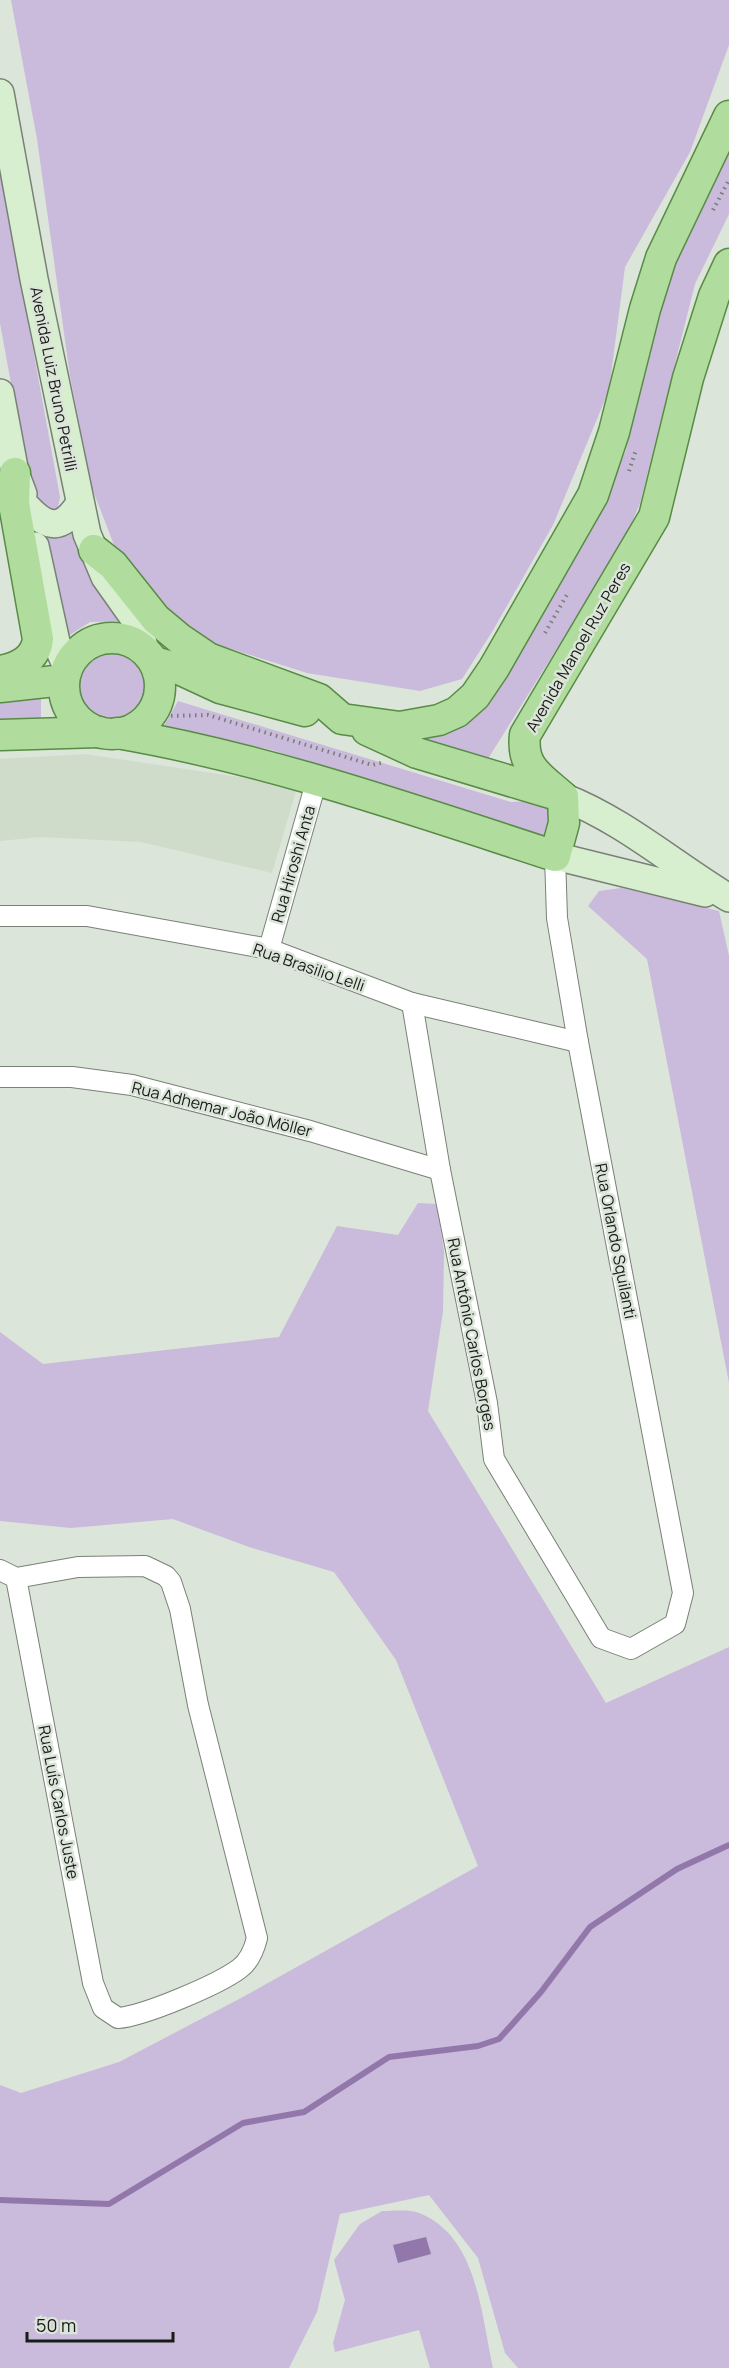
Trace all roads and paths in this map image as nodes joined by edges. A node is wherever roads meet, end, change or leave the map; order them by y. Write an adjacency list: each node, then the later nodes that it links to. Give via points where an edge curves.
1 (0, 93): 6 (main road, Avenida Luiz Bruno Petrilli)
2 (729, 116): 13 (main road, via 661,258 593,495 494,668 475,696 457,712 439,720 400,727)
3 (729, 264): 17 (main road, Avenida Manoel Ruz Peres, via 714,296 688,378 654,517 525,735 523,752 530,766)
4 (0, 393): 5 (main road)
5 (15, 473): 7 (main road); 10 (main road, via 14,504 38,639 30,658)
6 (80, 503): 7 (main road, via 72,516 55,525 41,522); 8 (main road, Avenida Luiz Bruno Petrilli)
7 (27, 507): 11 (main road)
8 (94, 549): 9 (main road, Avenida Luiz Bruno Petrilli, via 105,577 134,618); 13 (main road, via 113,565 156,619 208,658 319,699)
9 (150, 657): 11 (main road, via 127,640 103,638 81,648); 13 (main road, via 220,688); 14 (main road, via 160,684 154,707 139,725)
10 (0, 671)
11 (66, 674): 12 (main road); 14 (main road, via 64,691 71,711 78,720)
12 (0, 687)
13 (342, 719): 17 (main road, via 417,753)
14 (108, 732): 15 (main road); 16 (main road, via 189,745)
15 (0, 735)
16 (317, 779): 18 (main road); 21 (street, Rua Hiroshi Anta)
17 (563, 797): 18 (main road, via 564,823); 19 (main road, via 595,809)
18 (555, 856): 19 (main road); 23 (street, Rua Orlando Squilanti, via 557,918)
19 (729, 898)
20 (0, 916): 21 (street, Rua Brasilio Lelli, via 87,916)
21 (269, 950): 22 (street, Rua Brasilio Lelli)
22 (411, 1003): 23 (street, Rua Brasilio Lelli); 25 (street, Rua Antônio Carlos Borges)
23 (578, 1042): 27 (street, Rua Orlando Squilanti, via 683,1593 675,1624 631,1649)
24 (0, 1077): 25 (street, Rua Adhemar João Möller, via 72,1077 132,1085 310,1131)
25 (440, 1170): 27 (street, Rua Antônio Carlos Borges, via 487,1403 494,1459)
26 (8, 1574): 26 (street, Rua Luís Carlos Juste, via 93,1983 103,2008 118,2018 157,2008 238,1970 253,1952 257,1930 198,1705 178,1602 171,1582 145,1566)
27 (601, 1638)

